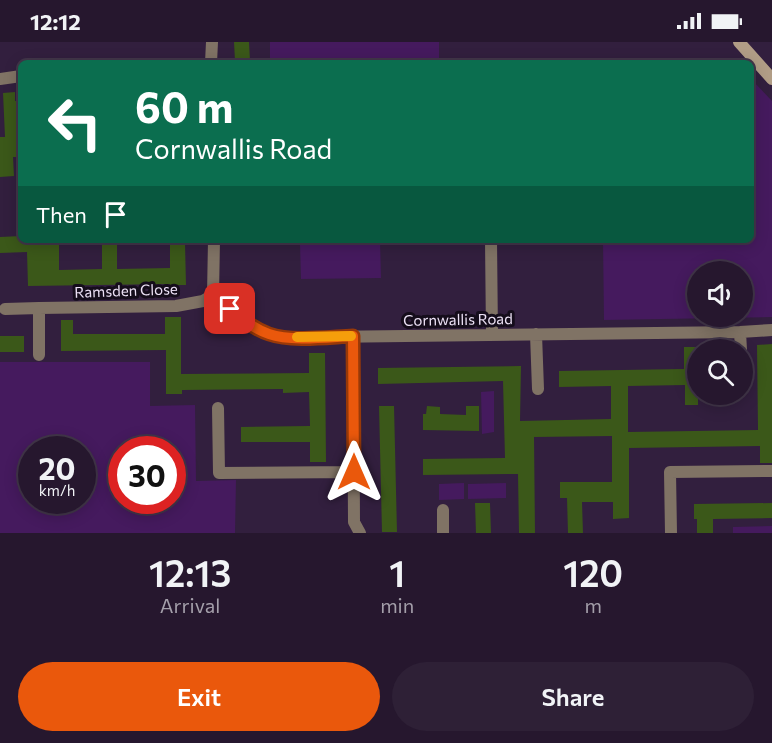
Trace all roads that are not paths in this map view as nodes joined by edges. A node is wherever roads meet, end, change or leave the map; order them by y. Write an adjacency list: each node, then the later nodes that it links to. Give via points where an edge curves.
1 (212, 42): 3 (street)
2 (739, 42): 6 (street)
3 (212, 60)
4 (18, 76): 5 (street)
5 (0, 79)
6 (772, 79)
7 (214, 243): 9 (street)
8 (491, 243): 15 (street)
9 (213, 295): 10 (street, Ramsden Close, via 176,306); 16 (street, Cornwallis Road, via 244,321 272,335)
10 (39, 308): 11 (street, Ramsden Close); 18 (street)
11 (5, 309)
12 (772, 330): 13 (street, Cornwallis Road)
13 (740, 332): 14 (street, Cornwallis Road); 17 (street)
14 (536, 334): 15 (street, Cornwallis Road); 19 (street)
15 (492, 335): 16 (street, Cornwallis Road)
16 (353, 336): 22 (street)
17 (740, 339)
18 (39, 355)
19 (538, 389)
20 (218, 408): 22 (street, via 219,473)
21 (772, 471): 26 (street, via 670,472)
22 (354, 472): 24 (street, via 354,522)
23 (443, 510): 25 (street)
24 (360, 533)
25 (443, 533)
26 (671, 533)

